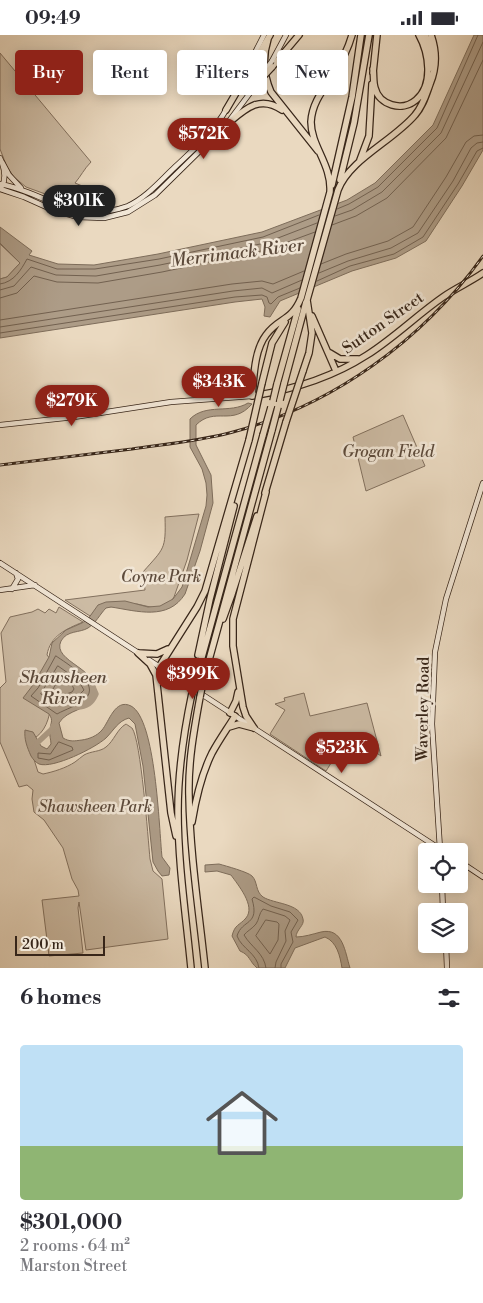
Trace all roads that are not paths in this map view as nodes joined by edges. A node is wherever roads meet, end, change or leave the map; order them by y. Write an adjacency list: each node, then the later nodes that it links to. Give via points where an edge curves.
1 (286, 35): 11 (main road)
2 (299, 35): 11 (highway)
3 (352, 35): 19 (highway, via 342,60 312,110 312,131)
4 (361, 35): 28 (highway, via 352,97)
5 (369, 35): 28 (highway, via 342,174)
6 (377, 35): 12 (highway)
7 (419, 35): 12 (highway, via 427,72 416,100 403,106 384,101 374,88)
8 (425, 35): 14 (highway, via 431,56)
9 (431, 35): 14 (highway, via 436,59)
10 (267, 36): 16 (highway); 17 (highway, via 263,59 266,81)
11 (272, 64): 13 (highway, bridge)
12 (373, 69): 21 (highway, via 369,136)
13 (267, 70)
14 (431, 83): 21 (highway, via 413,117)
15 (248, 95): 18 (main road)
16 (226, 110): 23 (main road, via 214,128 159,183 144,197 127,206 106,211 81,211)
17 (289, 115): 18 (highway, via 277,106 255,104); 19 (highway)
18 (226, 125): 22 (main road, via 154,195 119,215 78,217)
19 (322, 158): 25 (highway, via 331,181 330,192)
20 (1, 160): 22 (main road, via 4,173); 23 (main road, via 9,175)
21 (360, 161): 25 (highway, via 346,174 338,190)
22 (1, 187): 23 (main road)
23 (24, 190)
24 (483, 273): 30 (highway, Sutton Street, via 444,297)
25 (304, 299): 26 (highway); 27 (highway)
26 (309, 309): 29 (highway); 38 (highway, bridge, via 312,333 309,353)
27 (288, 318): 33 (highway, via 270,330 263,341); 36 (highway, bridge, via 272,343)
28 (298, 320): 32 (highway)
29 (326, 348): 30 (highway, via 340,359); 31 (highway)
30 (360, 359): 31 (highway, Sutton Street)
31 (336, 371): 33 (highway, Sutton Street, via 294,387)
32 (281, 384): 34 (highway, bridge); 34 (highway, bridge, via 280,399)
33 (252, 396): 35 (main road, via 171,402)
34 (274, 405): 44 (highway, bridge, via 272,430); 47 (highway, bridge)
35 (0, 425)
36 (240, 472): 45 (highway, via 205,591); 47 (highway, via 208,606)
37 (483, 483): 57 (main road, Waverley Road, via 446,599 436,652 432,723)
38 (266, 492): 44 (highway); 51 (highway, via 233,619 232,639)
39 (0, 563): 40 (main road)
40 (16, 573): 41 (main road); 42 (main road, via 18,579)
41 (35, 585): 42 (main road); 46 (main road)
42 (12, 589): 43 (main road)
43 (0, 590)
44 (213, 644): 55 (highway, bridge, via 191,755)
45 (172, 646): 46 (highway, via 157,654); 48 (highway)
46 (138, 653): 48 (main road); 50 (highway, via 153,668)
47 (199, 665): 58 (highway, bridge, via 180,765)
48 (159, 667): 49 (main road)
49 (166, 671): 50 (highway); 52 (main road)
50 (157, 685): 58 (highway, via 171,813)
51 (239, 685): 52 (highway); 53 (highway, via 244,713)
52 (232, 714): 53 (main road); 54 (highway)
53 (254, 728): 54 (highway, via 239,724); 56 (main road)
54 (227, 729): 55 (highway, via 204,771)
55 (190, 832): 63 (highway)
56 (429, 843)
57 (440, 843)
58 (180, 855): 62 (highway)
59 (468, 867): 60 (main road)
60 (483, 877)
61 (446, 953): 64 (main road)
62 (192, 968)
63 (205, 968)
64 (447, 968)

